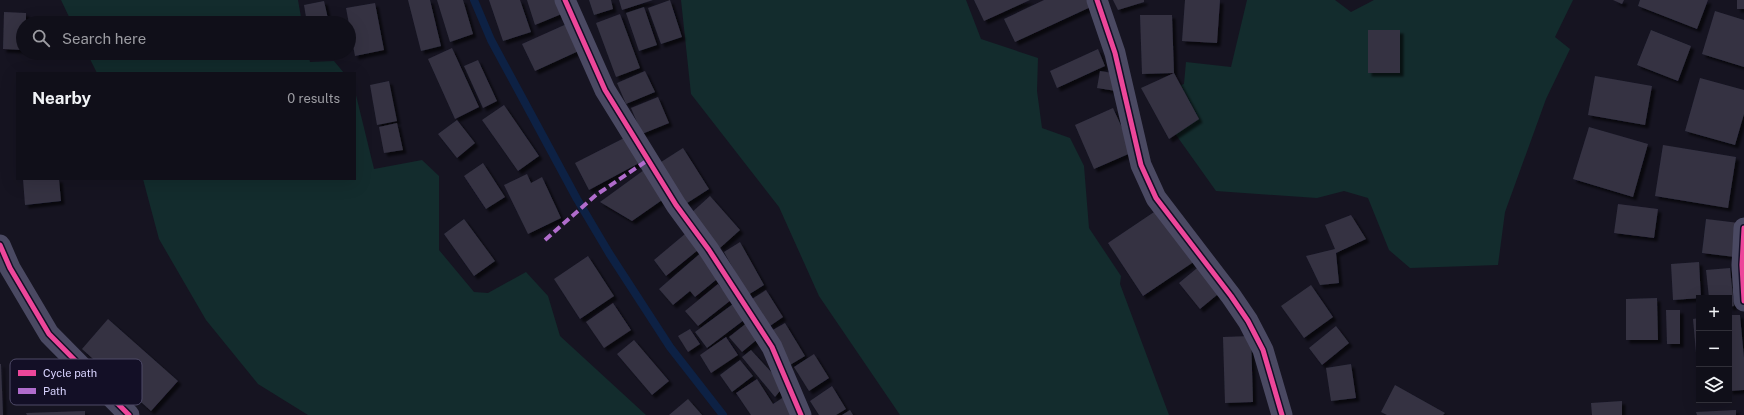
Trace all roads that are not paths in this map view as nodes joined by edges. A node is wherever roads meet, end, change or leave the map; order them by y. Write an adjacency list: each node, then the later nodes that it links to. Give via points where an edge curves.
1 (565, 0): 9 (street, via 605,90 676,205 709,250 772,347)
2 (1097, 0): 10 (street, via 1115,53 1141,165 1156,198 1248,321 1263,350)
3 (1744, 228): 5 (street)
4 (0, 245): 6 (street, via 10,268 49,334)
5 (1744, 301)
6 (74, 359)
7 (119, 405): 8 (street)
8 (129, 415)
9 (801, 415)
10 (1282, 415)

